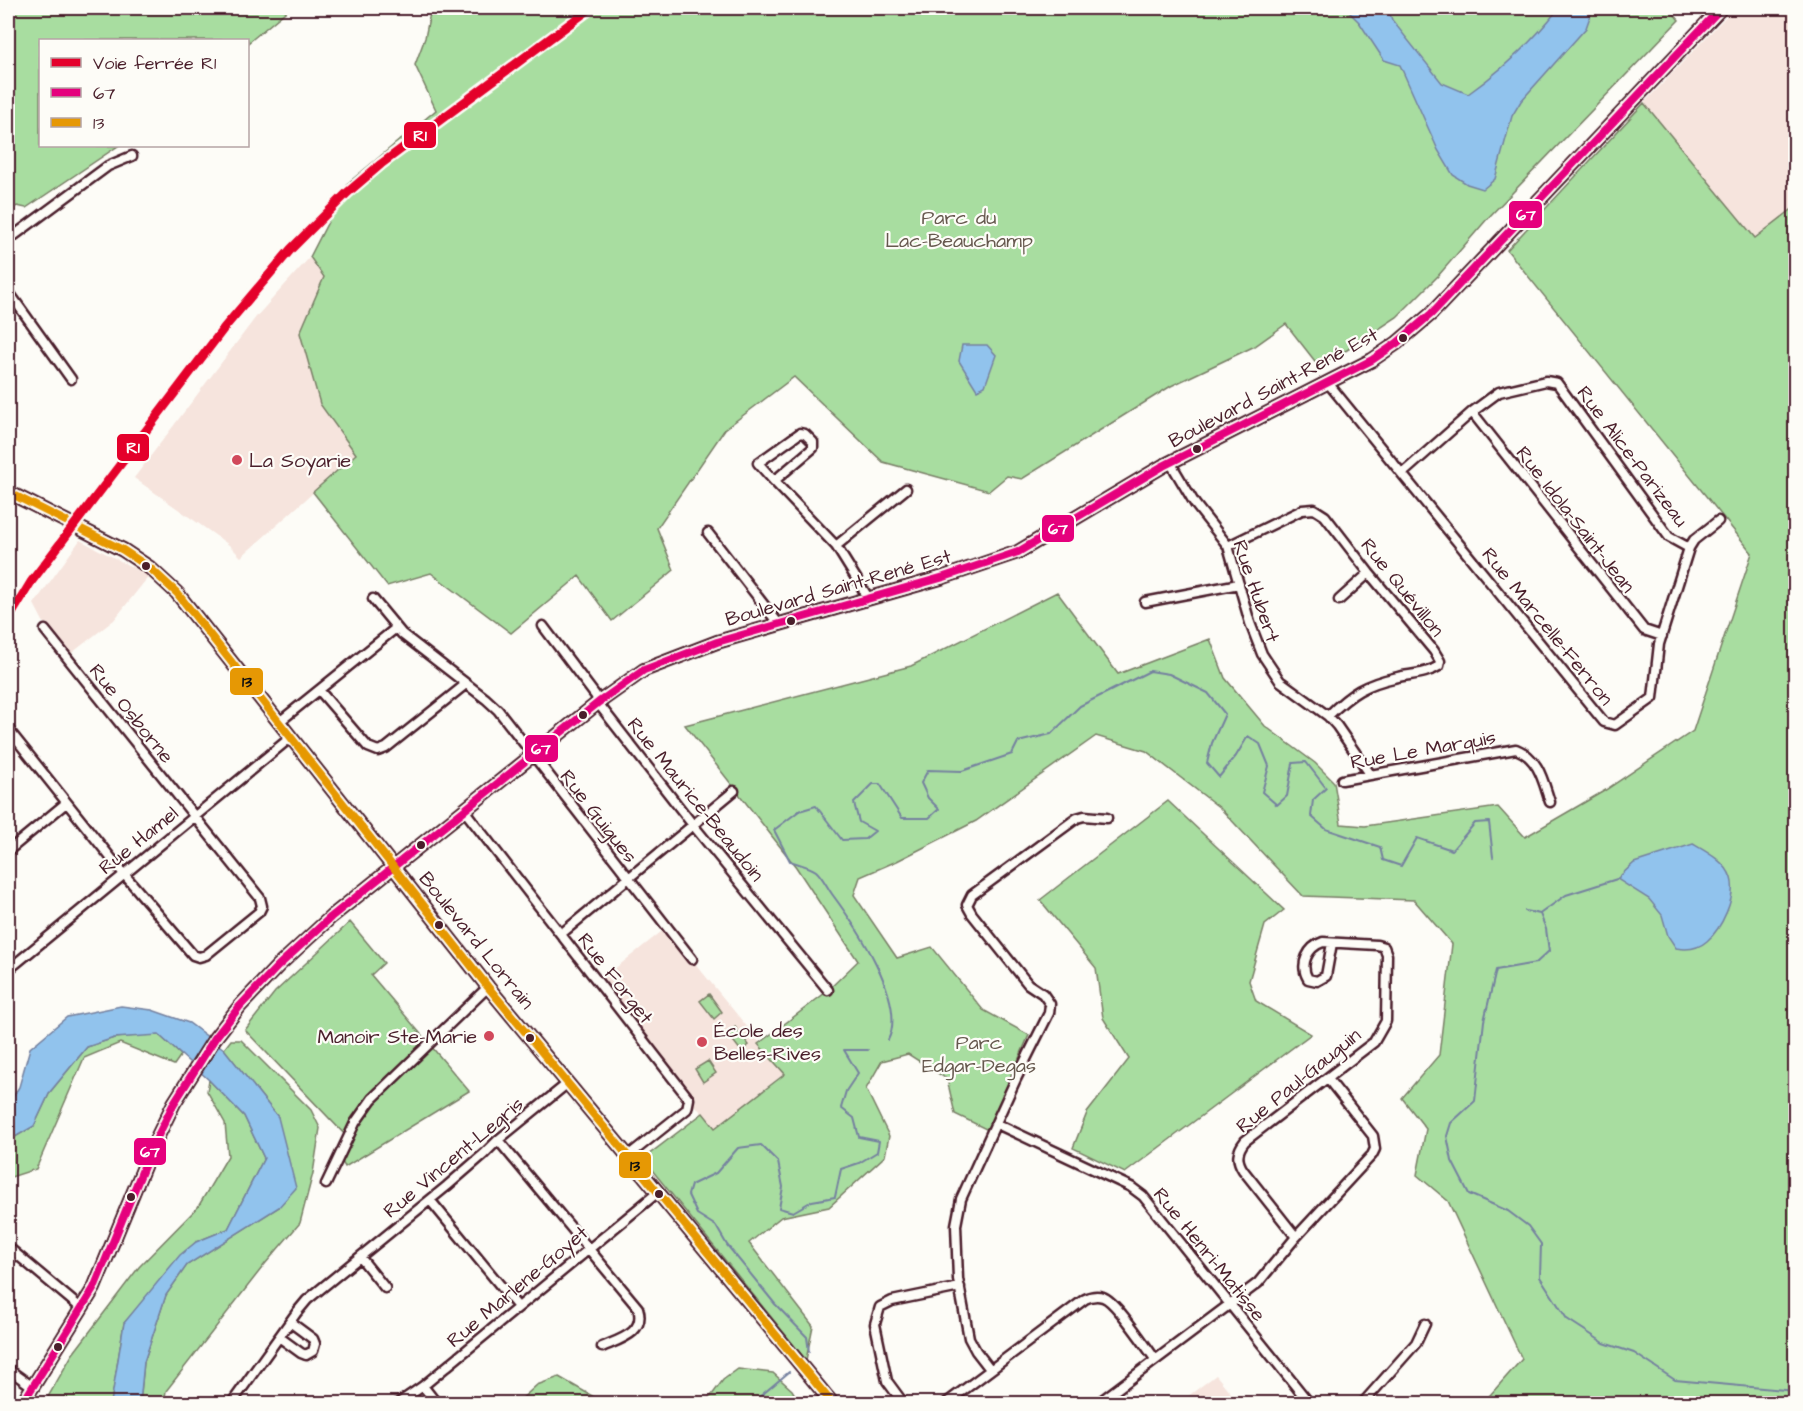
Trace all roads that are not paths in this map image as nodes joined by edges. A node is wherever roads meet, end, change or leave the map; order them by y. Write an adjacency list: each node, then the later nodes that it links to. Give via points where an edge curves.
1 (1721, 8): 6 (street, Boulevard Saint-René Est, via 1431,314 1372,360)
2 (132, 156): 3 (street, via 108,166)
3 (8, 240)
4 (8, 291): 5 (street)
5 (70, 379)
6 (1328, 383): 8 (street, Boulevard Saint-René Est); 9 (street, Rue Marcelle-Ferron)
7 (1472, 412): 9 (street, Rue Alice-Parizeau); 17 (street, Rue Alice-Parizeau, via 1499,392 1546,381 1557,383 1669,537); 28 (street, Rue Idola-Saint-Jean, via 1644,630)
8 (1170, 462): 16 (street, Rue Hubert, via 1195,504); 21 (street, Boulevard Saint-René Est, via 1018,552)
9 (1403, 473): 28 (street, Rue Marcelle-Ferron, via 1604,722 1615,725 1653,698)
10 (774, 482): 10 (street, via 758,463 800,433 806,434 813,448); 15 (street)
11 (906, 489): 15 (street)
12 (8, 492): 33 (street, Boulevard Lorrain, via 123,549 150,568 189,606)
13 (1718, 521): 17 (street, Rue Marcelle-Ferron)
14 (708, 534): 24 (street)
15 (836, 546): 21 (street)
16 (1228, 546): 18 (street, Rue Quévillon, via 1302,510 1314,509 1325,516); 19 (street, Rue Hubert)
17 (1689, 548): 28 (street, Rue Marcelle-Ferron)
18 (1369, 573): 22 (street); 32 (street, Rue Quévillon, via 1434,651 1439,666 1368,685 1347,696)
19 (1239, 584): 23 (street); 32 (street, Rue Hubert, via 1262,654 1280,681)
20 (373, 599): 26 (street, Rue Guigues)
21 (870, 599): 24 (street, Boulevard Saint-René Est)
22 (1339, 600)
23 (1145, 602)
24 (778, 623): 31 (street, Boulevard Saint-René Est, via 653,666)
25 (543, 626): 31 (street, Rue Maurice-Beaudoin)
26 (396, 628): 29 (street, Rue Guigues); 30 (street)
27 (45, 630): 43 (street, Rue Osborne)
28 (1662, 636)
29 (466, 684): 30 (street, via 378,751 368,747); 36 (street, Rue Guigues, via 498,710)
30 (319, 690): 33 (street)
31 (599, 702): 36 (street, Boulevard Saint-René Est); 45 (street, Rue Maurice-Beaudoin)
32 (1328, 716): 37 (street, Rue Hubert)
33 (278, 723): 35 (street, Boulevard Lorrain)
34 (8, 729): 40 (street)
35 (290, 738): 43 (street, Rue Hamel); 47 (street, Boulevard Lorrain)
36 (531, 755): 42 (street, Boulevard Saint-René Est); 49 (street, Rue Guigues)
37 (1370, 774): 38 (street, Rue Le Marquis); 41 (street, Rue Le Marquis, via 1516,749 1534,761)
38 (1342, 780)
39 (734, 791): 45 (street)
40 (66, 802): 46 (street); 48 (street)
41 (1550, 802)
42 (464, 810): 47 (street, Boulevard Saint-René Est); 50 (street, Rue Forget)
43 (194, 816): 48 (street, Rue Hamel); 48 (street, Rue Osborne, via 260,898 262,906 206,955 193,955)
44 (1107, 818): 58 (street, via 1077,818 969,899 972,914 1028,984 1050,1004)
45 (693, 825): 49 (street); 55 (street, Rue Maurice-Beaudoin)
46 (8, 851)
47 (393, 867): 54 (street, Boulevard Lorrain); 72 (street, Boulevard Saint-René Est, via 300,944 250,994 215,1038 154,1143)
48 (123, 873): 53 (street, Rue Hamel)
49 (628, 879): 50 (street); 52 (street, Rue Guigues)
50 (561, 934): 60 (street, Rue Forget, via 689,1099 687,1109)
51 (1332, 943): 51 (street, Rue Paul-Gauguin, via 1312,946 1304,967 1308,978 1317,981 1326,976); 56 (street, Rue Paul-Gauguin, via 1384,947 1386,1021 1374,1042)
52 (692, 959)
53 (8, 970)
54 (488, 987): 57 (street, Boulevard Lorrain); 61 (street, via 372,1098 355,1123)
55 (828, 990)
56 (1328, 1078): 64 (street, via 1373,1137 1375,1149); 64 (street, Rue Paul-Gauguin, via 1245,1141 1238,1153 1243,1170)
57 (568, 1083): 59 (street, Rue Vincent-Legris); 60 (street, Boulevard Lorrain)
58 (997, 1124): 68 (street, via 961,1199 956,1225); 70 (street, Rue Henri-Matisse, via 1143,1196)
59 (498, 1140): 63 (street, Rue Vincent-Legris); 66 (street)
60 (628, 1156): 62 (street, Boulevard Lorrain)
61 (326, 1184)
62 (657, 1193): 66 (street, Rue Marlene-Goyet); 86 (street, Boulevard Lorrain)
63 (430, 1200): 67 (street, Rue Vincent-Legris); 71 (street)
64 (1296, 1237): 70 (street, via 1258,1282)
65 (8, 1247): 72 (street)
66 (587, 1249): 71 (street, Rue Marlene-Goyet); 76 (street, via 633,1301 641,1317 637,1328)
67 (360, 1257): 69 (street); 73 (street, Rue Vincent-Legris, via 307,1300)
68 (960, 1287): 79 (street, via 969,1338); 87 (street, via 880,1307 875,1323 887,1382)
69 (385, 1288)
70 (1230, 1303): 77 (street); 90 (street, Rue Henri-Matisse)
71 (518, 1307): 80 (street, Rue Marlene-Goyet)
72 (82, 1309): 81 (street, Boulevard Saint-René Est)
73 (290, 1322): 75 (street, Rue Vincent-Legris); 75 (street, via 313,1339 313,1351 306,1355)
74 (1425, 1324): 91 (street, via 1416,1343)
75 (279, 1337): 83 (street, Rue Vincent-Legris)
76 (602, 1347)
77 (1155, 1359): 79 (street, via 1113,1304 1098,1296 1085,1299); 89 (street)
78 (8, 1369): 81 (street)
79 (990, 1369): 88 (street)
80 (423, 1386): 84 (street, Rue Marlene-Goyet); 85 (street)
81 (33, 1387): 82 (street, Boulevard Saint-René Est)
82 (22, 1404)
83 (231, 1404)
84 (397, 1404)
85 (437, 1404)
86 (833, 1404)
87 (904, 1404)
88 (945, 1404)
89 (1097, 1404)
90 (1310, 1404)
91 (1362, 1404)

